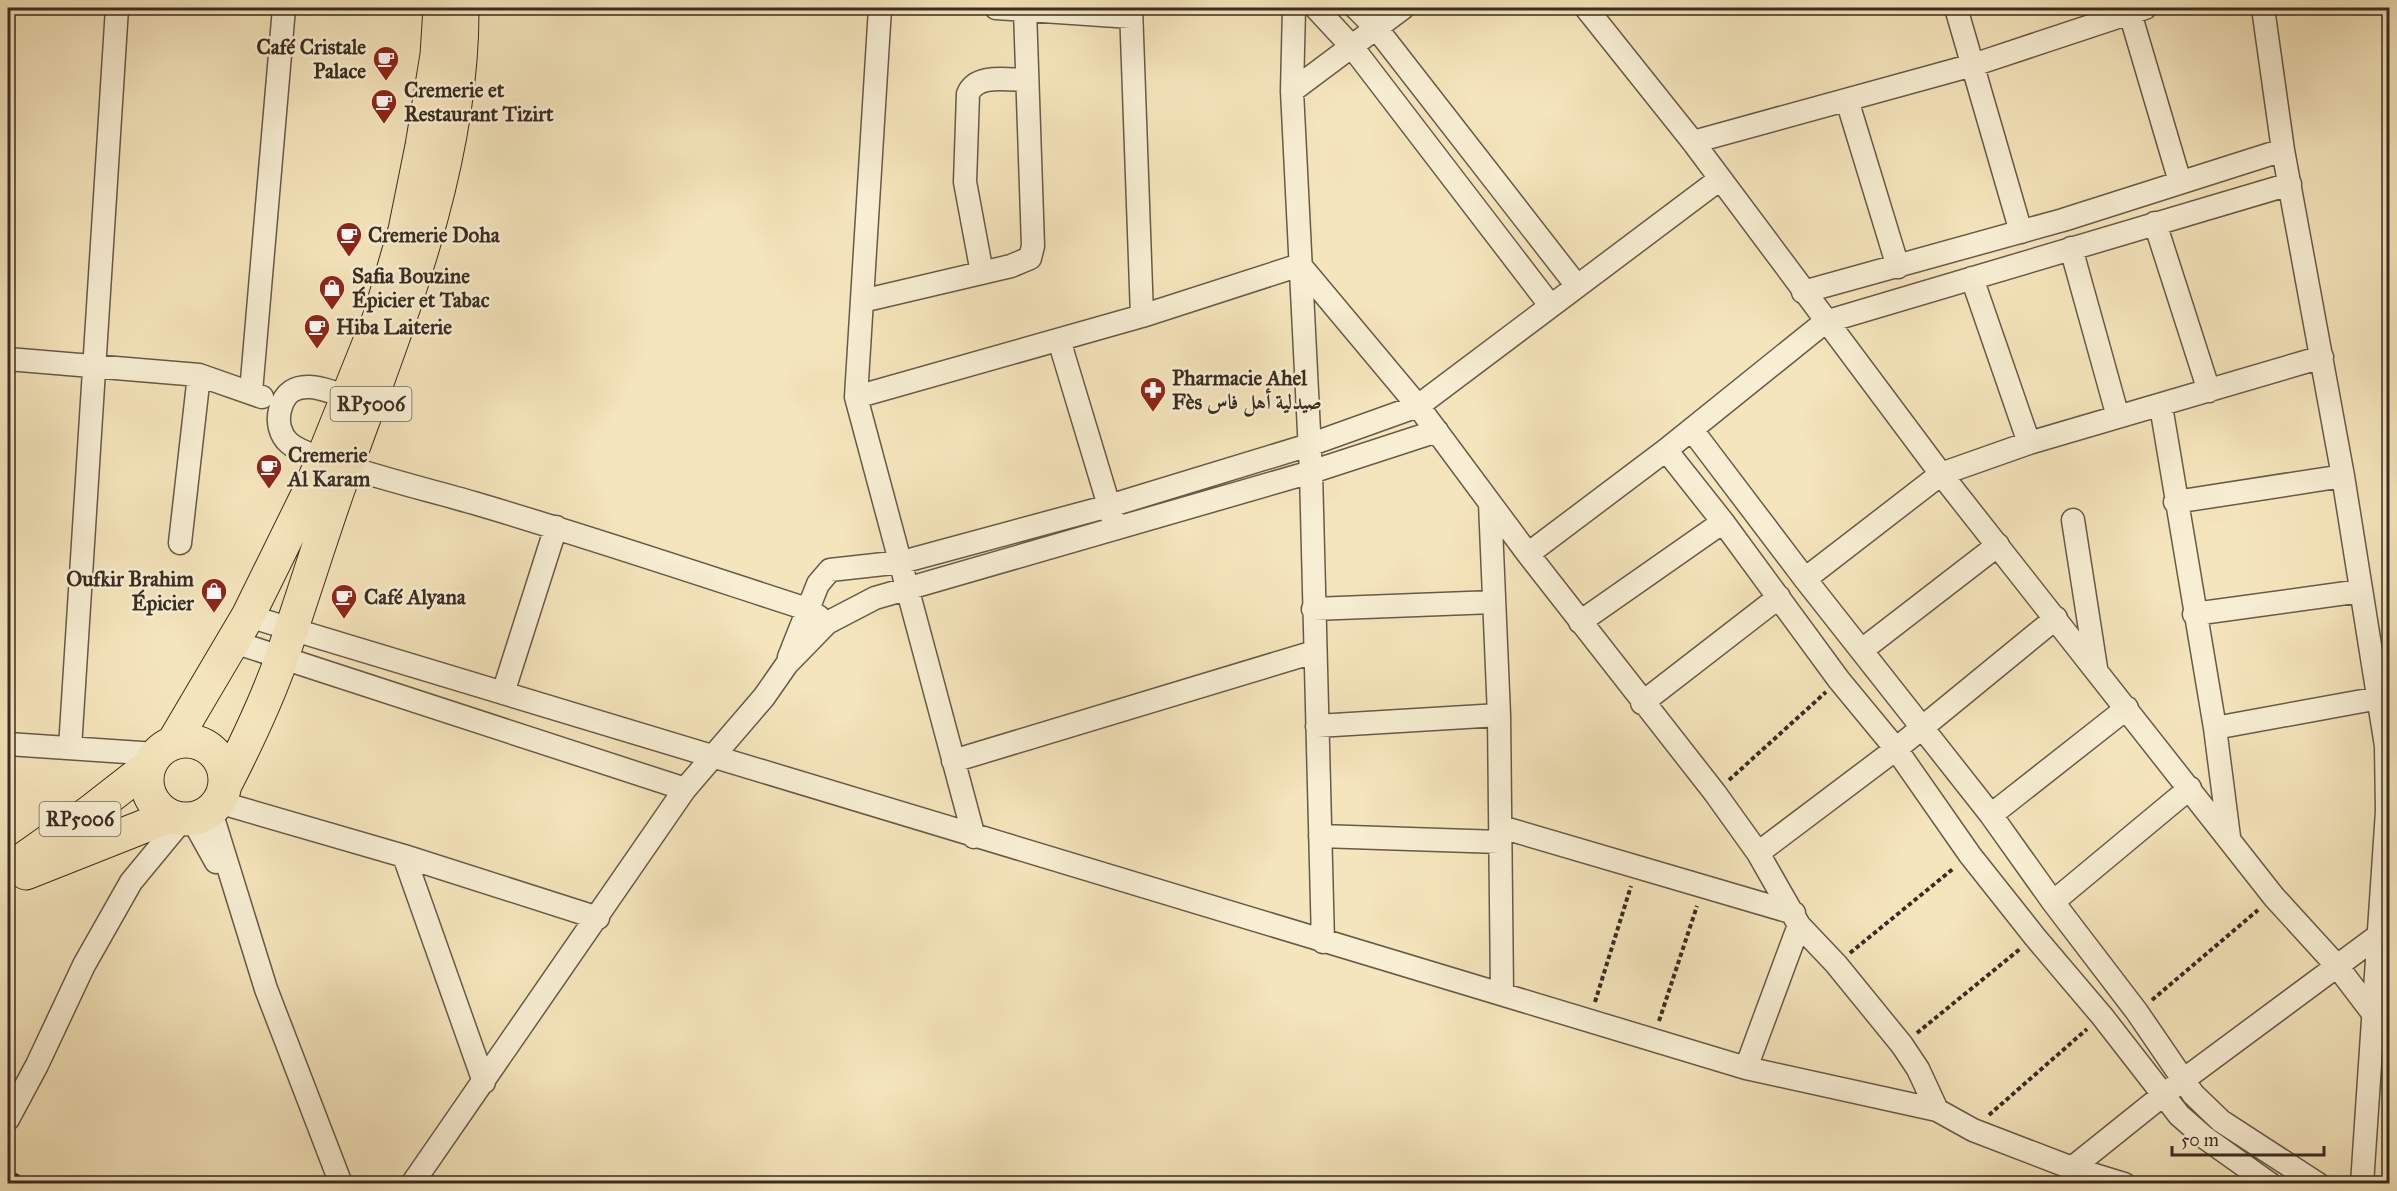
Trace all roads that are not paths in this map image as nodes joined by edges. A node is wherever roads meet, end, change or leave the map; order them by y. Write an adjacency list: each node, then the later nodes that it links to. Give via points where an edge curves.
1 (117, 8): 44 (street)
2 (284, 8): 47 (street)
3 (440, 8): 49 (main road, RP5006, via 430,105 405,230)
4 (462, 8): 49 (main road, RP5006, via 457,84 441,174 413,285)
5 (880, 8): 37 (street)
6 (996, 8): 14 (street)
7 (1294, 8): 21 (street)
8 (1316, 8): 18 (street)
9 (1356, 8): 17 (street)
10 (1403, 8): 17 (street)
11 (1586, 8): 23 (street)
12 (1956, 8): 19 (street)
13 (2263, 8): 24 (street)
14 (1025, 10): 16 (street); 20 (street)
15 (2137, 10): 19 (street); 26 (street)
16 (1131, 12): 39 (street)
17 (1377, 29): 18 (street); 35 (street)
18 (1353, 48): 21 (street); 38 (street)
19 (1973, 66): 22 (street); 29 (street)
20 (1027, 80): 33 (street, via 1032,253 1028,260); 33 (street, via 980,81 972,85 968,94 965,182)
21 (1292, 91): 31 (street)
22 (1847, 100): 23 (street); 32 (street)
23 (1693, 142): 25 (street)
24 (2283, 150): 26 (street); 27 (street)
25 (1720, 178): 35 (street); 36 (street)
26 (2180, 182): 29 (street)
27 (2290, 184): 28 (street); 42 (street)
28 (2155, 224): 30 (street); 46 (street)
29 (2021, 232): 32 (street)
30 (2071, 248): 34 (street); 53 (street)
31 (1299, 265): 39 (street); 51 (street); 57 (street)
32 (1898, 267): 36 (street)
33 (982, 273): 37 (street)
34 (1972, 278): 40 (street); 56 (street)
35 (1577, 286): 38 (street)
36 (1803, 292): 40 (street)
37 (862, 301): 48 (street)
38 (1550, 305): 51 (street)
39 (1142, 316): 41 (street)
40 (1825, 322): 54 (street); 61 (street)
41 (1059, 340): 48 (street); 65 (street)
42 (2322, 357): 46 (street); 62 (street)
43 (8, 359): 44 (street)
44 (95, 366): 45 (street); 100 (street)
45 (199, 375): 47 (street); 70 (street)
46 (2209, 391): 52 (street)
47 (251, 392): 50 (street)
48 (856, 398): 73 (street)
49 (358, 402): 50 (street, via 315,386 304,386); 59 (main road, RP5006)
50 (281, 405): 59 (street, via 282,435 298,449)
51 (1419, 405): 55 (street); 57 (street)
52 (2161, 406): 53 (street); 64 (street)
53 (2118, 417): 56 (street)
54 (1692, 430): 58 (street); 74 (street)
55 (1437, 431): 60 (street); 63 (street)
56 (2029, 442): 61 (street)
57 (1309, 445): 60 (street); 65 (street)
58 (1666, 450): 67 (street); 72 (street)
59 (334, 463): 68 (street); 85 (main road, RP5006); 86 (main road, RP5006)
60 (1311, 471): 69 (street); 80 (street)
61 (1941, 474): 71 (street); 74 (street)
62 (2343, 476): 64 (street); 76 (street)
63 (1490, 502): 72 (street); 78 (street)
64 (2175, 502): 81 (street)
65 (1109, 506): 69 (street); 73 (street)
66 (2073, 520): 90 (street)
67 (1724, 522): 77 (street); 83 (street)
68 (556, 527): 79 (street); 91 (street)
69 (1116, 529): 75 (street)
70 (180, 543)
71 (1998, 545): 82 (street); 87 (street)
72 (1527, 554): 83 (street)
73 (902, 562): 75 (street); 79 (street, via 830,570 821,578)
74 (1805, 579): 87 (street)
75 (908, 591): 84 (street, via 875,598); 104 (street)
76 (2361, 591): 81 (street); 92 (street)
77 (1779, 597): 93 (street); 101 (street, via 1839,680)
78 (1494, 602): 80 (street); 95 (street)
79 (807, 609): 84 (street); 89 (street)
80 (1313, 609): 88 (street)
81 (2194, 614): 98 (street)
82 (2056, 618): 90 (street); 97 (street)
83 (1580, 622): 93 (street)
84 (827, 623): 89 (street)
85 (241, 629): 86 (street); 102 (main road, RP5006)
86 (286, 644): 91 (street); 106 (street); 107 (main road, RP5006)
87 (1862, 650): 97 (street)
88 (1314, 652): 96 (street); 104 (street)
89 (787, 664): 103 (street)
90 (2096, 669): 94 (street)
91 (503, 693): 103 (street)
92 (2379, 698): 98 (street); 120 (street, via 2388,783)
93 (1642, 703): 113 (street)
94 (2127, 708): 105 (street); 108 (street)
95 (1499, 715): 96 (street); 109 (street)
96 (1317, 726): 110 (street)
97 (1923, 726): 101 (street); 108 (street)
98 (2215, 728): 112 (street)
99 (8, 744): 100 (street)
100 (70, 748): 102 (street)
101 (1896, 749): 113 (street); 128 (street, via 1970,855)
102 (159, 754): 107 (main road, RP5006, via 148,789 160,809); 107 (main road, via 199,743 219,759 224,772); 115 (main road, RP5006)
103 (713, 758): 106 (street); 111 (street)
104 (953, 760): 111 (street)
105 (2190, 788): 112 (street); 117 (street)
106 (685, 789): 118 (street)
107 (199, 809): 114 (street); 116 (main road, RP5006); 130 (street, via 131,882 84,965); 132 (street, via 236,897 270,1000)
108 (1991, 815): 117 (street)
109 (1501, 834): 110 (street); 119 (street, via 1638,865); 123 (street)
110 (1320, 836): 121 (street)
111 (974, 837): 121 (street)
112 (2229, 837): 122 (street, via 2274,897)
113 (1758, 853): 119 (street)
114 (404, 856): 118 (street); 127 (street)
115 (8, 870)
116 (8, 881)
117 (2053, 902): 126 (street, via 2137,1012)
118 (598, 918): 127 (street)
119 (1797, 919): 125 (street); 129 (street, via 1902,1045)
120 (2379, 935): 122 (street); 124 (street)
121 (1323, 942): 123 (street)
122 (2337, 966): 124 (street); 126 (street)
123 (1502, 993): 125 (street)
124 (2372, 1012): 137 (street)
125 (1746, 1068): 129 (street)
126 (2182, 1080): 128 (street); 136 (street, via 2221,1121)
127 (484, 1082): 133 (street)
128 (2163, 1095): 131 (street); 135 (street, via 2189,1125)
129 (1937, 1110): 131 (street, via 1973,1130)
130 (8, 1119)
131 (2072, 1168): 134 (street)
132 (341, 1184)
133 (412, 1184)
134 (2124, 1184)
135 (2270, 1184)
136 (2318, 1184)
137 (2362, 1184)

